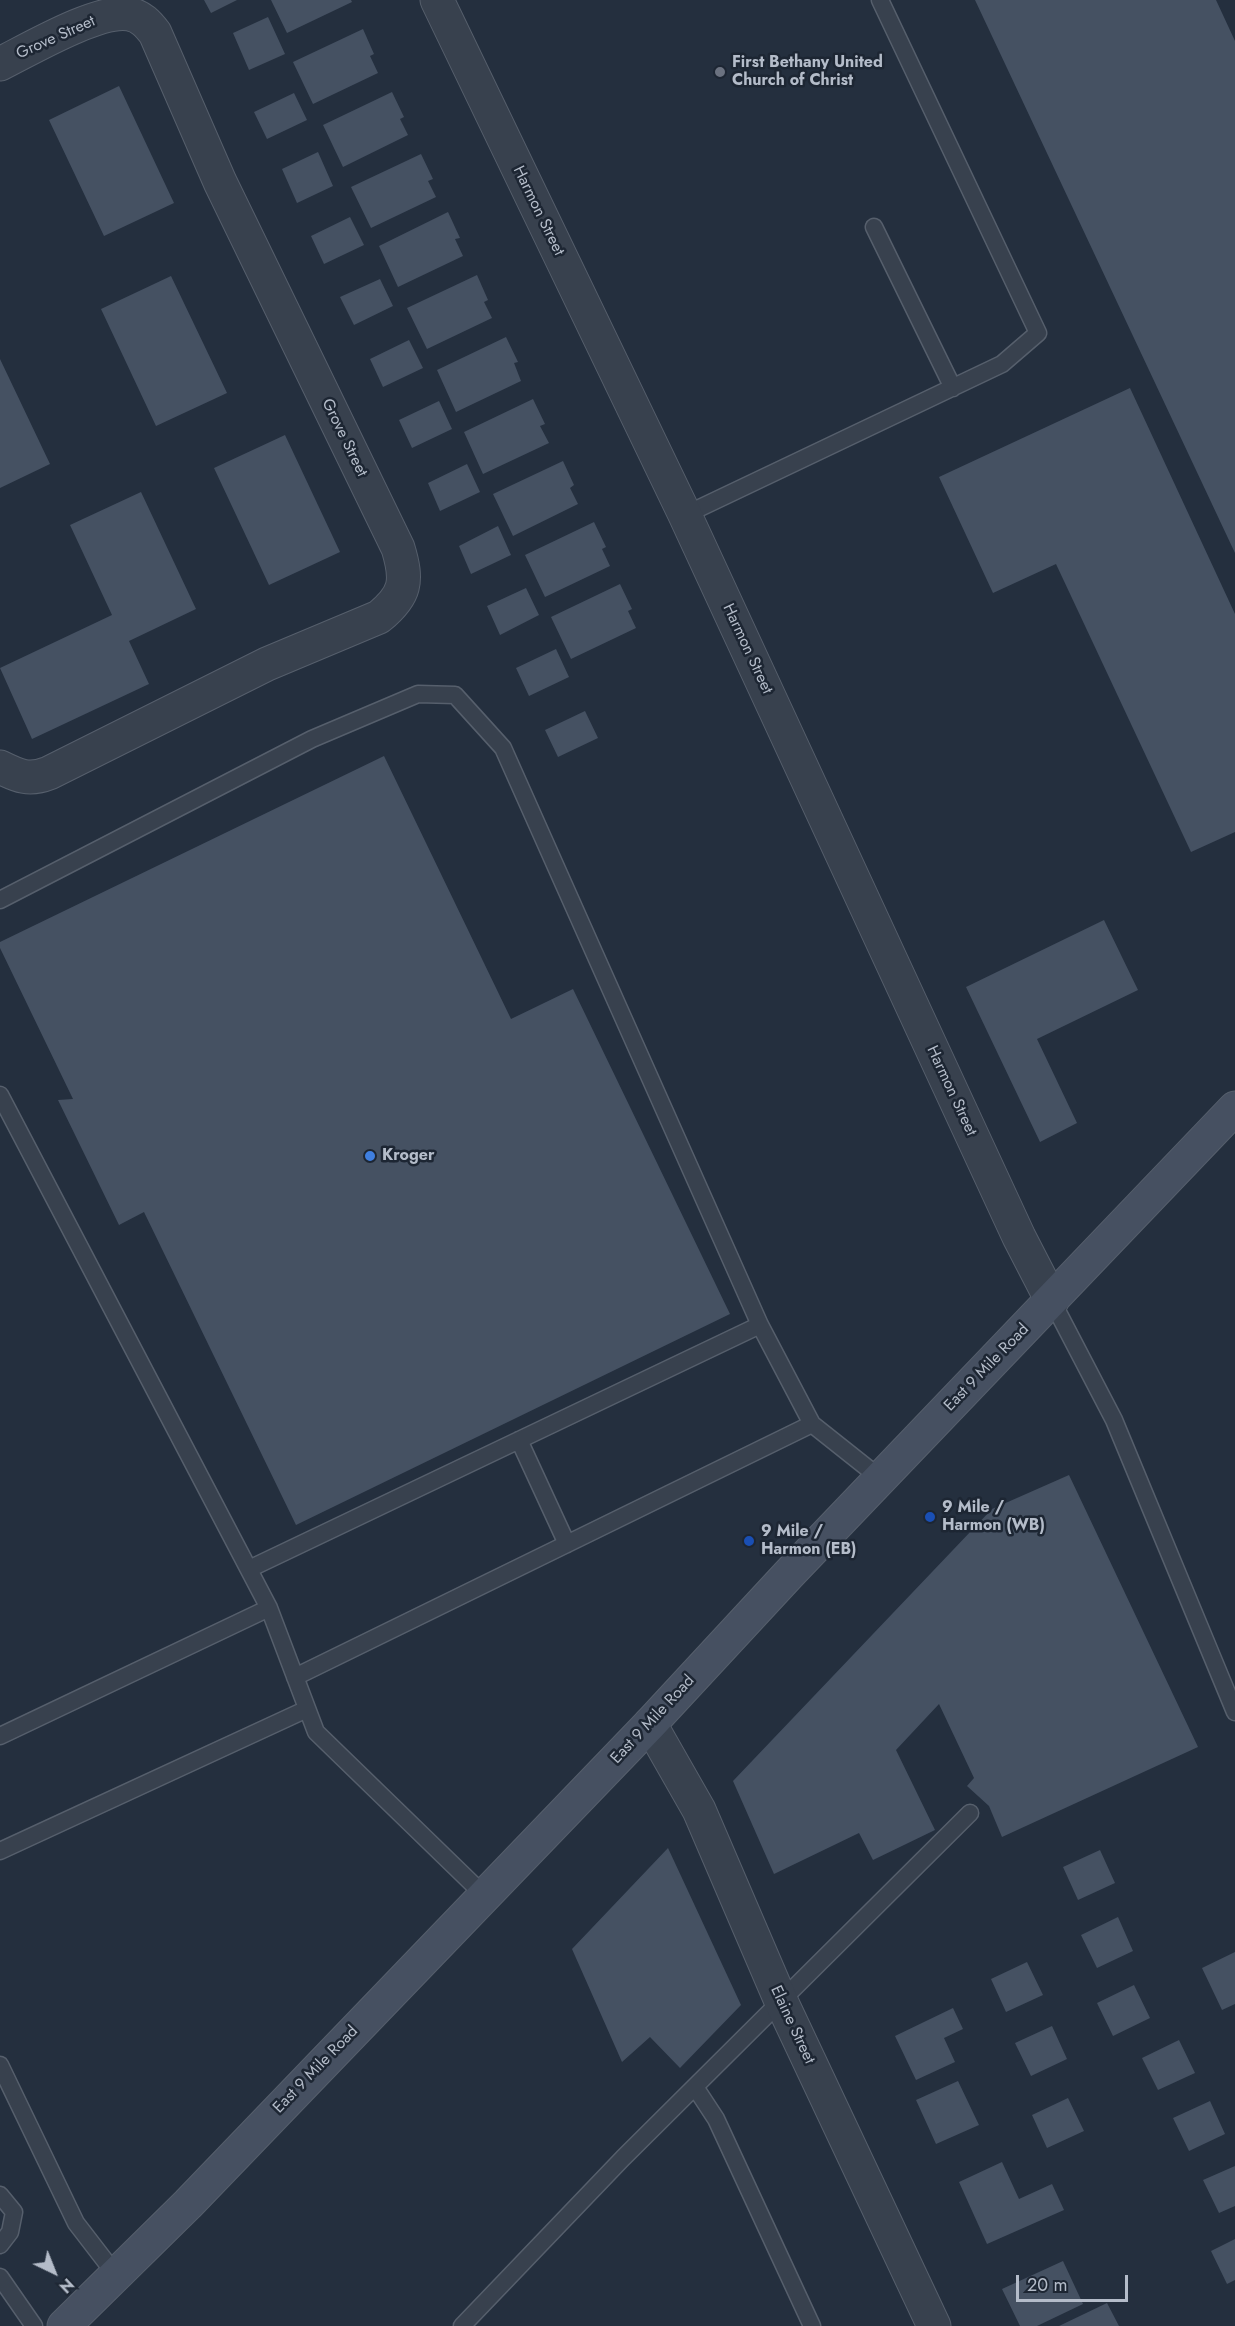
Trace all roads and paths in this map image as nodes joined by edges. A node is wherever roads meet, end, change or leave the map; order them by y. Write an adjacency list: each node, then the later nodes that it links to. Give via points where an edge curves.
1 (437, 0): 6 (street, Harmon Street)
2 (880, 0): 5 (lane, via 1038,333 1002,364)
3 (0, 64): 7 (street, Grove Street, via 94,19 119,14 131,14 145,21 155,33 220,182 398,548 404,588 393,606 379,616 267,664 49,773 26,779)
4 (874, 227): 5 (lane)
5 (953, 388): 6 (lane)
6 (685, 514): 11 (street, Harmon Street)
7 (0, 767)
8 (0, 900): 12 (lane, via 312,739 418,694 455,695 503,748)
9 (0, 1095): 17 (lane)
10 (1235, 1108): 11 (main road, East 9 Mile Road)
11 (1052, 1301): 15 (main road, East 9 Mile Road); 21 (lane, via 1114,1420)
12 (760, 1325): 13 (lane); 14 (lane)
13 (812, 1424): 15 (lane); 16 (lane)
14 (519, 1440): 16 (lane); 17 (lane)
15 (880, 1478): 22 (main road, East 9 Mile Road)
16 (567, 1544): 19 (lane)
17 (249, 1569): 18 (lane)
18 (269, 1608): 19 (lane); 23 (lane)
19 (295, 1677): 20 (lane)
20 (307, 1709): 25 (lane); 26 (lane, via 316,1732)
21 (1235, 1712)
22 (650, 1724): 26 (main road, East 9 Mile Road); 27 (street, Elaine Street, via 699,1810)
23 (0, 1736)
24 (970, 1813): 27 (lane)
25 (0, 1851)
26 (484, 1896): 32 (main road, East 9 Mile Road)
27 (781, 2001): 29 (lane); 38 (street, Elaine Street)
28 (0, 2064): 32 (lane, via 76,2223)
29 (694, 2087): 36 (lane); 37 (lane, via 716,2119)
30 (0, 2194): 31 (lane, via 14,2212 10,2232)
31 (0, 2245)
32 (116, 2275): 35 (main road, East 9 Mile Road)
33 (0, 2277): 34 (lane)
34 (34, 2326)
35 (64, 2326)
36 (462, 2326)
37 (812, 2326)
38 (934, 2326)

